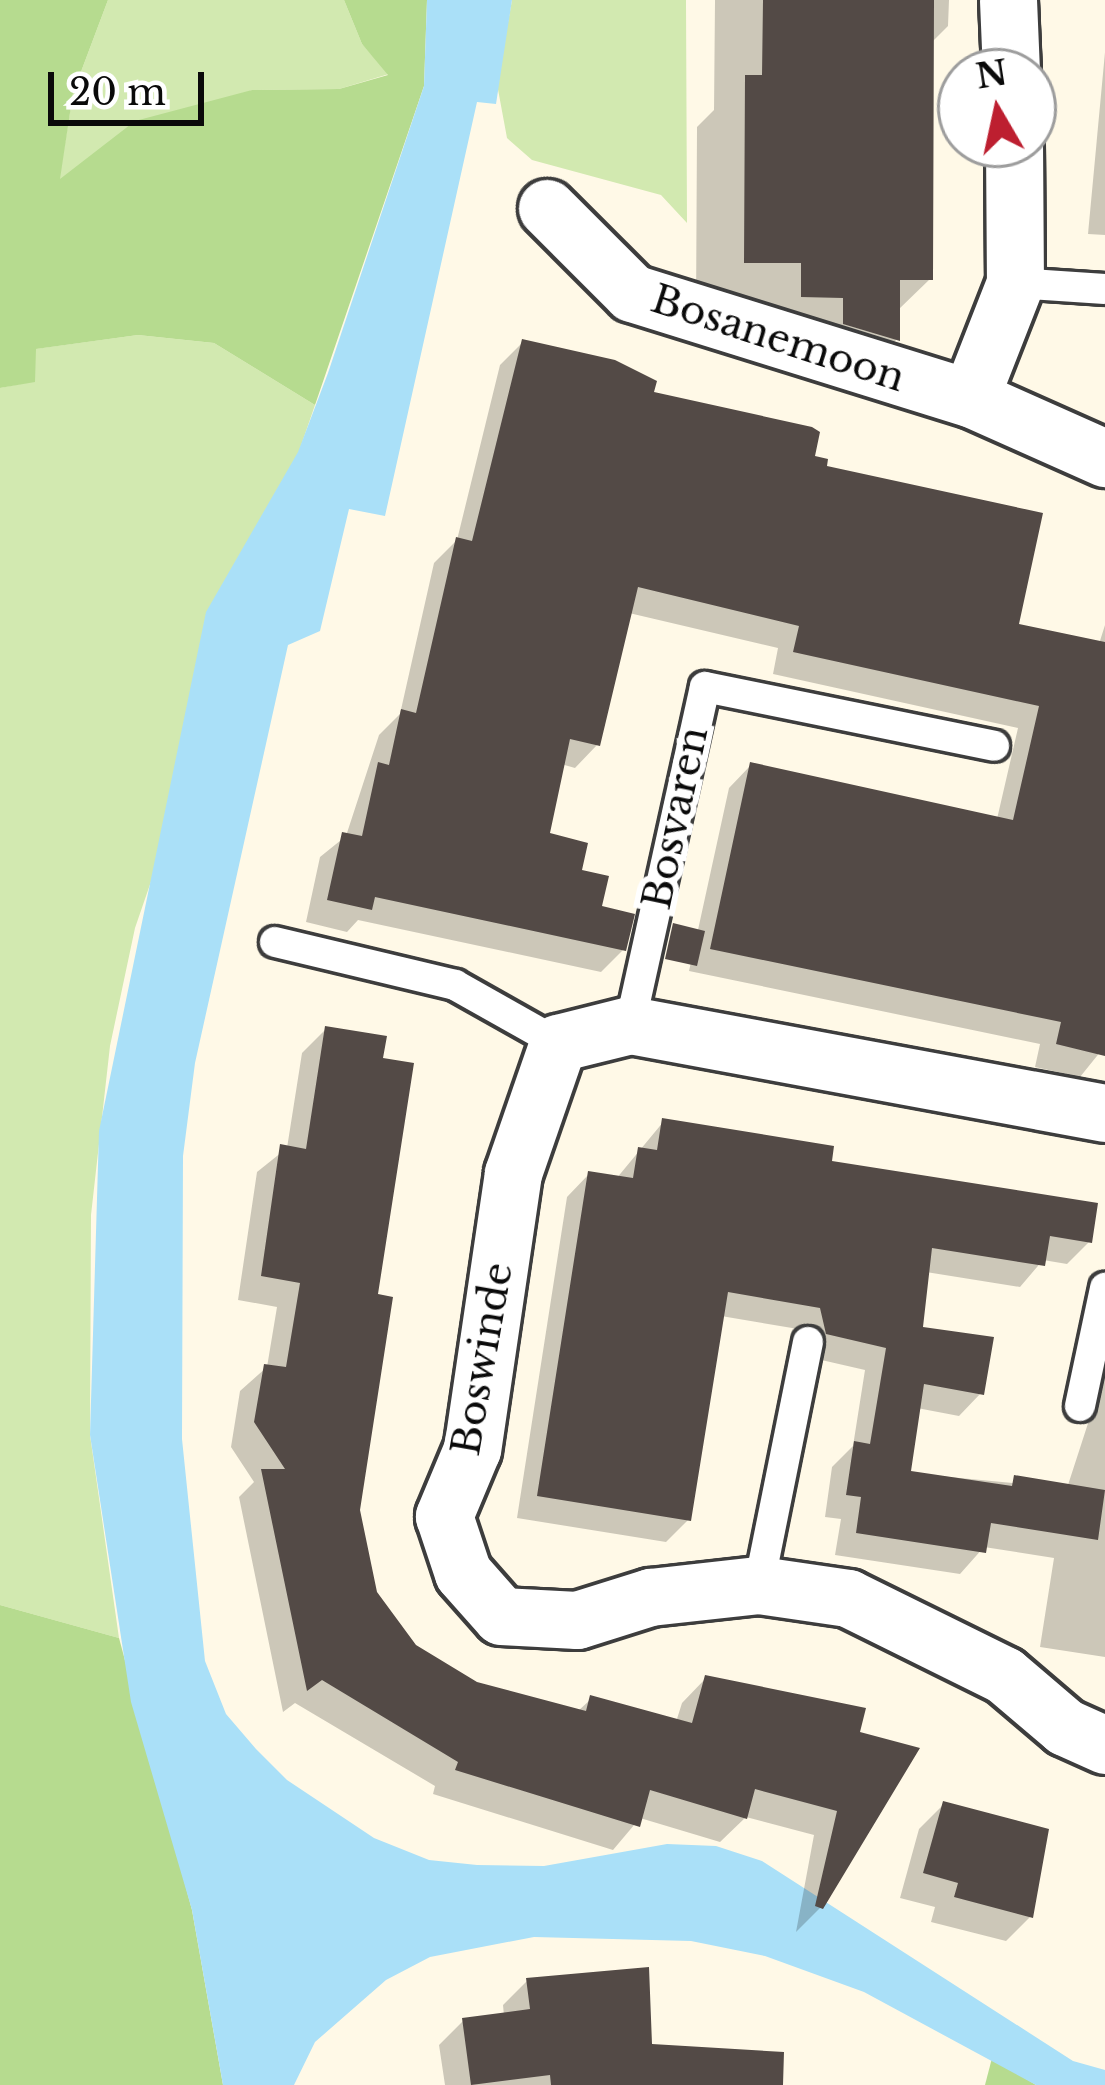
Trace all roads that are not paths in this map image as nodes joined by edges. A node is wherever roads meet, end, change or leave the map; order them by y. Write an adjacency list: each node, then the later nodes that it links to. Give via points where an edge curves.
1 (1008, 0): 2 (street)
2 (1010, 48)
3 (1014, 168): 5 (street)
4 (547, 208): 7 (street, Bosanemoon, via 632,293)
5 (1015, 283): 6 (lane); 7 (street)
6 (1105, 289)
7 (970, 398): 8 (street, Bosanemoon)
8 (1105, 458)
9 (994, 746): 11 (lane, Bosvaren, via 705,687)
10 (275, 942): 12 (lane, via 455,985)
11 (630, 1025): 12 (street); 13 (street)
12 (558, 1043): 17 (street, Boswinde, via 513,1173 472,1449 444,1516 463,1573 501,1616 578,1621 650,1597)
13 (1105, 1113)
14 (1105, 1288): 16 (lane)
15 (808, 1342): 17 (lane)
16 (1080, 1406)
17 (759, 1585): 18 (street, Boswinde, via 848,1598 926,1632)
18 (1105, 1745)

